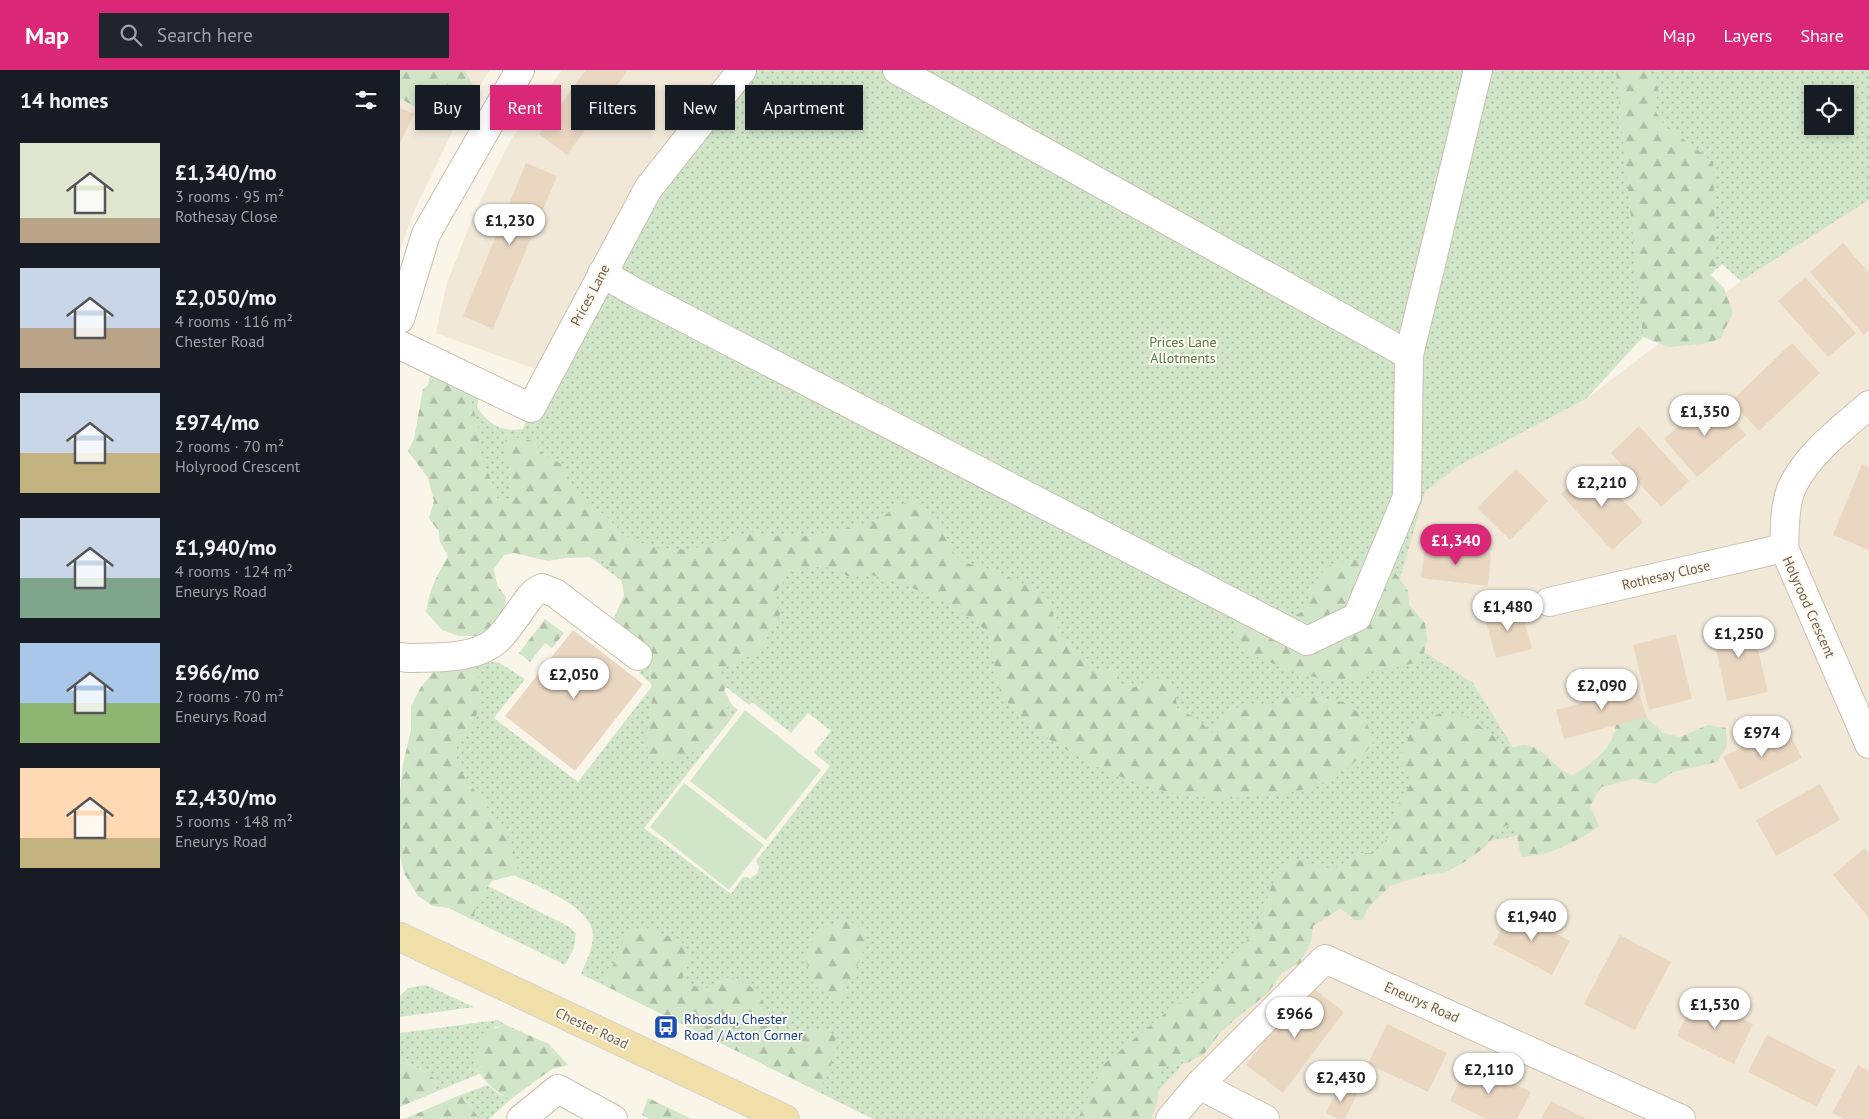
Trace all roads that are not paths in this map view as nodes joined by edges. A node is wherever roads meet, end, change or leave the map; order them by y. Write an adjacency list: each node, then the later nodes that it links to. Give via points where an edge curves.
1 (520, 70): 6 (street, via 426,234)
2 (742, 70): 5 (street, Prices Lane, via 648,190)
3 (897, 70): 8 (street)
4 (1478, 70): 8 (street)
5 (602, 273): 7 (street, Prices Lane, via 531,408); 8 (street, via 1307,640 1357,617 1407,497)
6 (400, 319)
7 (400, 346)
8 (1410, 356)
9 (1869, 405): 10 (street, Holyrood Crescent, via 1814,455 1793,484 1786,513)
10 (1784, 548): 11 (street, Rothesay Close); 14 (street, Holyrood Crescent)
11 (1549, 602)
12 (638, 656): 13 (street, via 555,593 542,588 530,597 497,640 479,651)
13 (400, 657)
14 (1869, 744)
15 (400, 937): 19 (main road, Chester Road)
16 (1199, 1085): 20 (street, Eneurys Road); 21 (street); 22 (street, Eneurys Road, via 1325,959)
17 (521, 1119): 18 (street, via 558,1089)
18 (614, 1119)
19 (785, 1119)
20 (1170, 1119)
21 (1265, 1119)
22 (1681, 1119)

